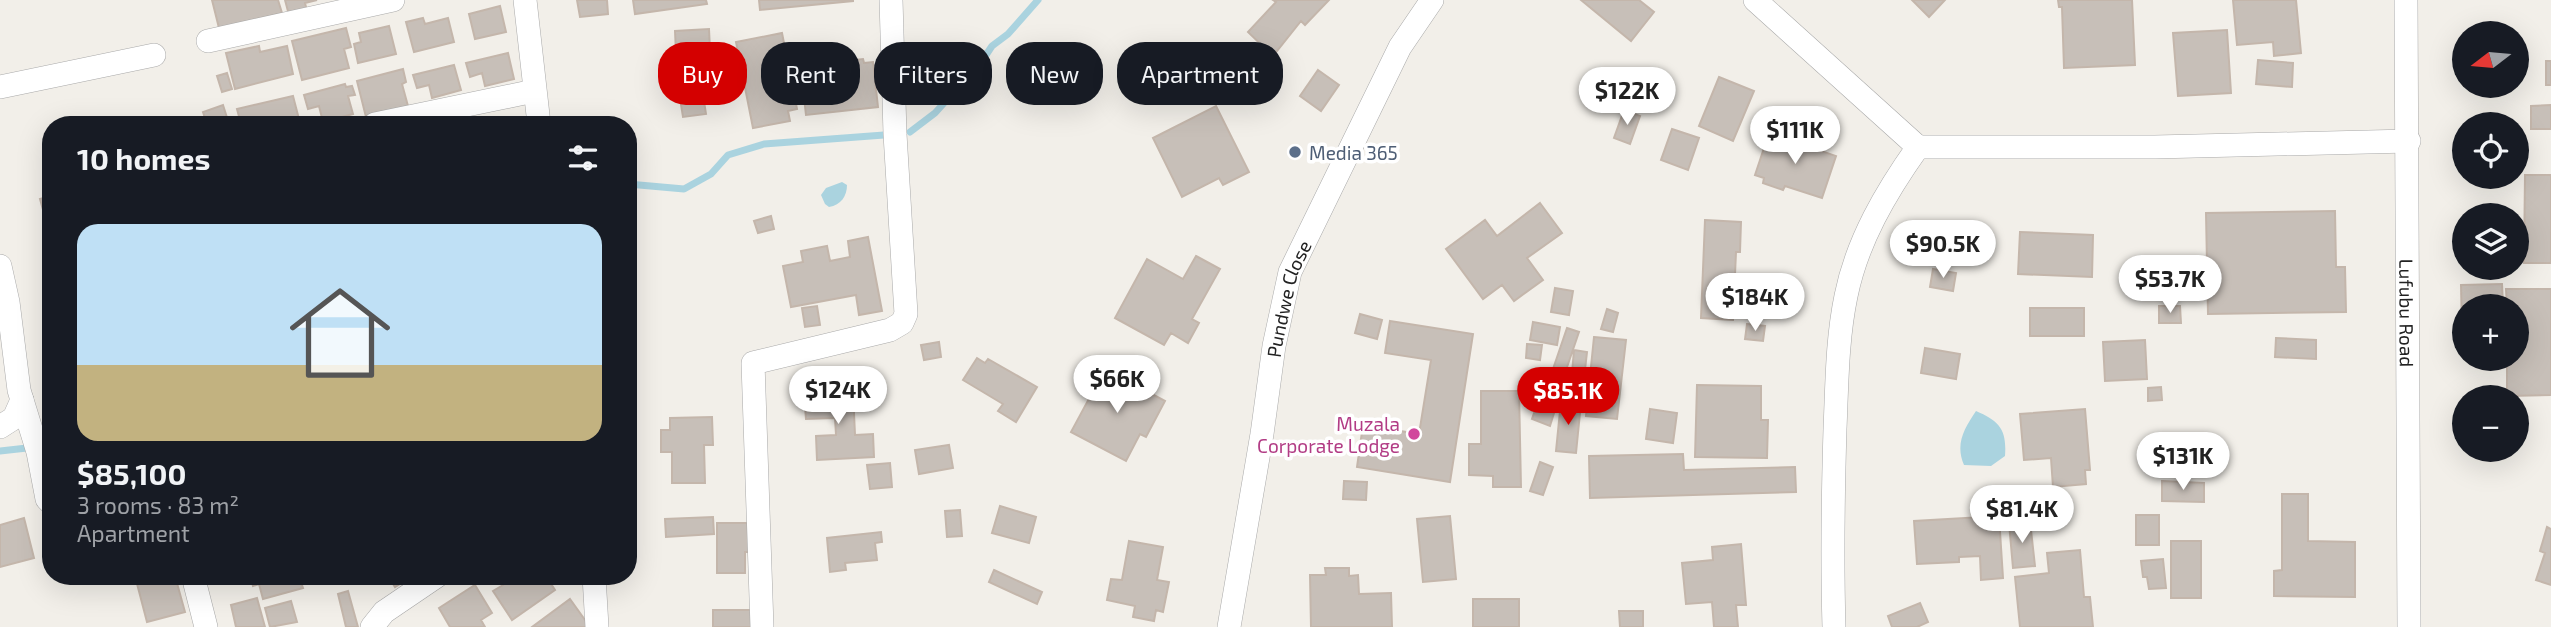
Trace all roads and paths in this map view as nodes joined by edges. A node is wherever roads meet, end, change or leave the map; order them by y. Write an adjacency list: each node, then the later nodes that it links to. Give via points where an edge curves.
1 (393, 0): 7 (street)
2 (525, 0): 10 (street)
3 (891, 0): 26 (street, via 906,314 902,323 890,330 753,363)
4 (1432, 0): 27 (street, Pundwe Close, via 1400,47 1290,272 1273,346)
5 (1755, 0): 14 (street)
6 (2406, 0): 13 (street, Lufubu Road)
7 (208, 41)
8 (154, 55): 9 (street)
9 (0, 87)
10 (534, 91): 11 (street); 12 (street)
11 (414, 116)
12 (538, 116)
13 (2409, 141): 14 (street); 29 (street, Lufubu Road)
14 (1917, 147): 28 (street, via 1888,189 1846,294 1838,354)
15 (0, 266): 16 (street)
16 (4, 303): 17 (street)
17 (22, 400): 18 (street, via 14,418); 19 (street)
18 (0, 427)
19 (42, 473)
20 (195, 585): 23 (street)
21 (424, 585): 24 (street, via 384,612)
22 (595, 585): 25 (street)
23 (206, 627)
24 (372, 627)
25 (597, 627)
26 (762, 627)
27 (1229, 627)
28 (1834, 627)
29 (2409, 627)

